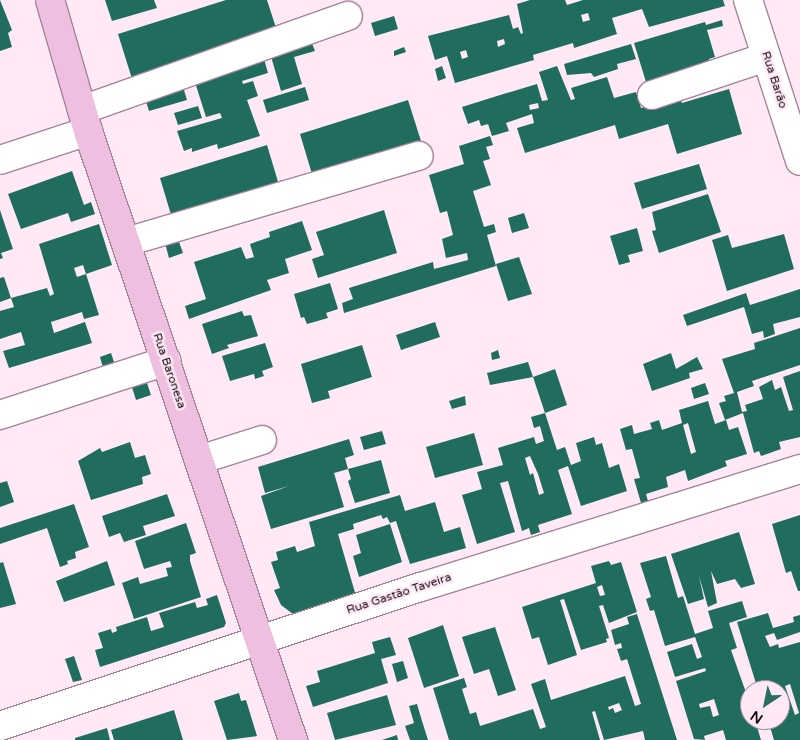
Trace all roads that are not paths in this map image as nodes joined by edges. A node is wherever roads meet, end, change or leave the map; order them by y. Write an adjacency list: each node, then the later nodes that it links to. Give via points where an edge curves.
1 (50, 0): 6 (main road, Rua Baronesa)
2 (748, 0): 4 (street, Rua Barão)
3 (348, 16): 6 (street)
4 (766, 56): 5 (street); 9 (street, Rua Barão)
5 (652, 95)
6 (85, 120): 8 (street); 10 (main road, Rua Baronesa)
7 (419, 156): 10 (street)
8 (0, 160)
9 (800, 161)
10 (126, 242): 11 (main road, Rua Baronesa)
11 (166, 361): 12 (street); 14 (main road, Rua Baronesa)
12 (0, 414)
13 (262, 440): 14 (street)
14 (199, 460): 16 (main road, Rua Baronesa)
15 (800, 469): 16 (street, Rua Gastão Taveira)
16 (260, 639): 17 (street, Rua Gastão Taveira); 18 (main road, Rua Baronesa)
17 (0, 726)
18 (293, 740)

